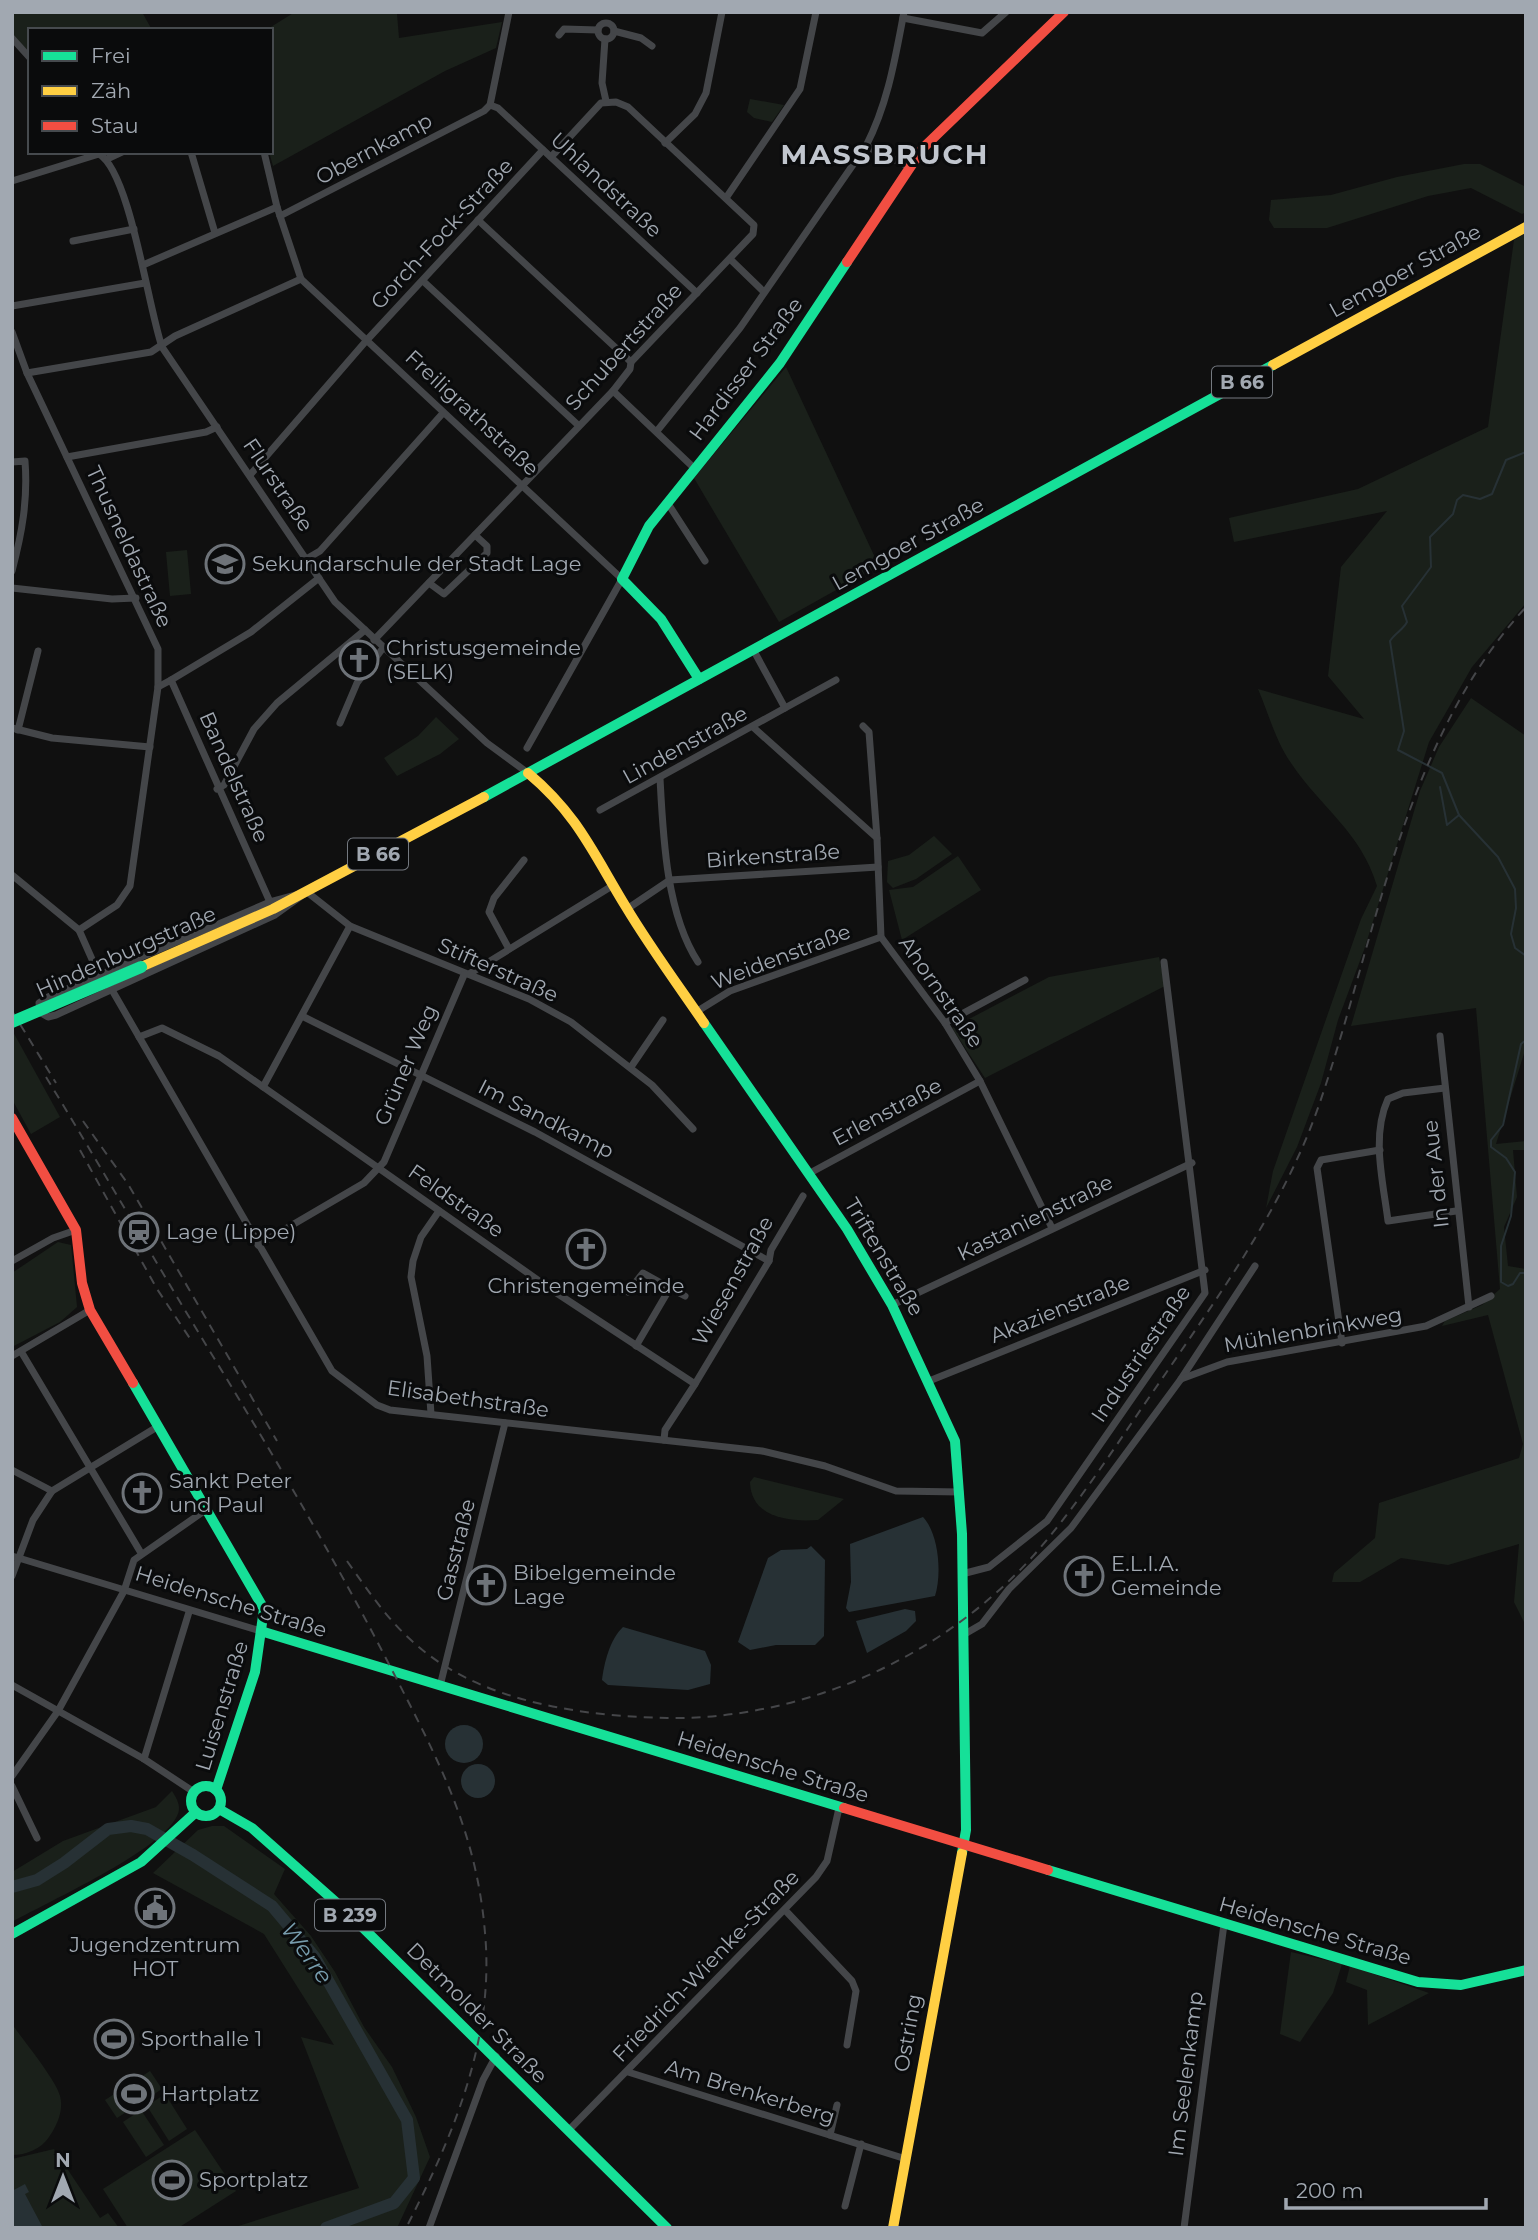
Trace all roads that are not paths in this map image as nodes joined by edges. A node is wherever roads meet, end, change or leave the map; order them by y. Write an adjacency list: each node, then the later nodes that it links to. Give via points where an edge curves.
1 (509, 12): 15 (street)
2 (722, 12): 16 (street, via 706,93 695,114)
3 (816, 12): 28 (street, via 800,89)
4 (1006, 12): 6 (street, via 982,33)
5 (1064, 12): 26 (main road, Hardisser Straße, via 946,124)
6 (904, 15): 17 (street, via 885,103)
7 (598, 30): 8 (street, via 607,23); 9 (street, via 564,29); 11 (street)
8 (614, 31): 11 (street); 12 (street)
9 (559, 35)
10 (12, 38): 13 (street)
11 (605, 39): 14 (street, via 602,83)
12 (652, 46)
13 (28, 56)
14 (606, 101): 16 (street, via 628,107); 24 (street)
15 (487, 108): 18 (street, Uhlandstraße, via 496,106); 29 (street, Obernkamp, via 340,187)
16 (665, 144): 28 (street)
17 (866, 146): 26 (street); 40 (street)
18 (543, 150): 24 (street, Uhlandstraße); 30 (street, Gorch-Fock-Straße)
19 (96, 154): 27 (street)
20 (100, 154): 25 (street)
21 (118, 154): 25 (street)
22 (192, 154): 33 (street)
23 (264, 154): 29 (street, Freiligrathstraße)
24 (551, 157): 41 (street, Uhlandstraße)
25 (107, 159): 32 (street, Flurstraße)
26 (910, 167): 55 (main road, Hardisser Straße, via 780,363)
27 (12, 181)
28 (726, 198): 35 (street, Schubertstraße, via 754,225 753,234)
29 (278, 211): 33 (street, Obernkamp); 37 (street, Freiligrathstraße)
30 (478, 220): 38 (street, Gorch-Fock-Straße); 46 (street)
31 (1526, 227): 72 (main road, Lemgoer Straße / B 66)
32 (134, 229): 34 (street); 36 (street, Flurstraße)
33 (215, 233): 36 (street, Obernkamp)
34 (72, 241)
35 (730, 259): 40 (street); 41 (street, Schubertstraße)
36 (143, 265): 39 (street, Flurstraße)
37 (301, 279): 44 (street, Freiligrathstraße); 45 (street, via 175,335)
38 (422, 281): 44 (street, Gorch-Fock-Straße); 50 (street)
39 (145, 283): 42 (street); 45 (street, Flurstraße)
40 (764, 292): 52 (street)
41 (696, 293): 46 (street, Schubertstraße)
42 (12, 306)
43 (12, 332): 47 (street, Thusneldastraße)
44 (366, 341): 49 (street, Freiligrathstraße); 56 (street, Gorch-Fock-Straße)
45 (162, 347): 47 (street); 51 (street, Flurstraße)
46 (631, 362): 48 (street, Schubertstraße)
47 (27, 373): 53 (street, Thusneldastraße)
48 (612, 391): 50 (street, Schubertstraße); 52 (street)
49 (443, 413): 57 (street, Freiligrathstraße); 60 (street, via 320,551)
50 (578, 425): 57 (street, Schubertstraße)
51 (217, 427): 53 (street); 56 (street, Flurstraße)
52 (657, 431): 55 (street)
53 (67, 457): 67 (street, Thusneldastraße)
54 (12, 462): 62 (street, via 25,461 27,490 25,523)
55 (694, 467): 58 (main road, Hardisser Straße)
56 (250, 475): 60 (street, Flurstraße)
57 (521, 484): 59 (street, Schubertstraße); 64 (street, Freiligrathstraße)
58 (667, 502): 61 (street); 64 (main road, Hardisser Straße)
59 (475, 535): 65 (street, Schubertstraße); 65 (street, via 487,546 487,553 444,594)
60 (307, 558): 63 (street, Flurstraße)
61 (705, 561)
62 (12, 571)
63 (318, 578): 68 (street, Flurstraße); 74 (street, via 251,632)
64 (622, 579): 73 (main road, Freiligrathstraße, via 661,619); 83 (street, Hardisser Straße)
65 (429, 583): 69 (street, Schubertstraße)
66 (12, 588): 67 (street, via 112,600)
67 (136, 598): 76 (street, Thusneldastraße, via 158,649)
68 (365, 630): 69 (street, Flurstraße); 86 (street, via 276,703 254,729 224,785)
69 (374, 640): 70 (street, Flurstraße)
70 (383, 649): 78 (street, via 356,683); 84 (street, Flurstraße, via 487,743)
71 (38, 651): 81 (street)
72 (754, 651): 73 (main road, Lemgoer Straße / B 66); 77 (street)
73 (699, 679): 84 (main road, Lemgoer Straße / B 66)
74 (171, 680): 76 (street); 86 (street, Bandelstraße)
75 (836, 680): 77 (street, Lindenstraße)
76 (158, 687): 82 (street, Thusneldastraße)
77 (785, 708): 80 (street, Lindenstraße)
78 (340, 723)
79 (863, 726): 88 (street, Ahornstraße, via 869,732)
80 (754, 728): 85 (street, Lindenstraße); 88 (street)
81 (14, 729): 82 (street, via 52,738)
82 (150, 747): 99 (street, Thusneldastraße, via 130,886 117,905)
83 (527, 748)
84 (528, 773): 93 (main road, Triftenstraße, via 573,816); 94 (main road, Lemgoer Straße / B 66)
85 (660, 778): 87 (street, Lindenstraße); 92 (street, via 665,870)
86 (217, 789): 95 (street, Bandelstraße)
87 (600, 810)
88 (877, 838): 90 (street, Ahornstraße)
89 (524, 860): 101 (street, via 494,898 489,912)
90 (878, 867): 92 (street, Birkenstraße); 100 (street, Ahornstraße)
91 (12, 875): 99 (street)
92 (670, 880): 96 (street); 102 (street, via 689,947)
93 (612, 886): 96 (main road, Triftenstraße); 101 (street)
94 (307, 892): 95 (street, Lemgoer Straße); 97 (main road, Lemgoer Straße / B 66); 98 (street, Stifterstraße); 107 (street, Lemgoer Straße, via 275,915)
95 (270, 902): 105 (street, Lemgoer Straße)
96 (627, 909): 108 (main road, Triftenstraße)
97 (256, 917): 111 (main road, Hindenburgstraße / B 66, bridge)
98 (349, 926): 104 (street, Stifterstraße); 109 (street)
99 (79, 930): 105 (street)
100 (881, 937): 108 (street, Weidenstraße, via 730,991); 112 (street, Ahornstraße)
101 (509, 949): 104 (street)
102 (698, 962)
103 (1164, 962): 123 (street, Industriestraße)
104 (466, 974): 115 (street, Stifterstraße, via 571,1022); 116 (street, Grüner Weg)
105 (99, 975): 107 (street); 107 (street, Lemgoer Straße, via 43,1000 38,1007 41,1013 56,1015)
106 (1025, 980): 112 (street)
107 (112, 990): 114 (street, Elisabethstraße)
108 (696, 1012): 125 (main road, Triftenstraße)
109 (302, 1016): 116 (street, Im Sandkamp); 118 (street)
110 (663, 1020): 115 (street)
111 (12, 1022)
112 (945, 1023): 117 (street, Ahornstraße)
113 (1440, 1036): 119 (street, In der Aue)
114 (139, 1037): 118 (street, Feldstraße, via 162,1028 219,1056); 131 (street, Elisabethstraße)
115 (631, 1066): 121 (street, Stifterstraße)
116 (420, 1075): 124 (street, Grüner Weg); 133 (street, Im Sandkamp, via 546,1138)
117 (980, 1081): 125 (street, Erlenstraße); 129 (street, Ahornstraße)
118 (263, 1087): 124 (street, Feldstraße)
119 (1445, 1088): 122 (street, via 1388,1099 1379,1118); 128 (street, In der Aue)
120 (12, 1118): 130 (main road)
121 (693, 1129)
122 (1380, 1150): 128 (street, via 1388,1220); 143 (street, via 1321,1160 1317,1168)
123 (1192, 1163): 129 (street, Kastanienstraße); 135 (street, Industriestraße)
124 (379, 1168): 127 (street, Feldstraße); 131 (street, via 364,1183)
125 (810, 1173): 140 (main road, Triftenstraße)
126 (803, 1196): 133 (street, Wiesenstraße)
127 (439, 1210): 144 (street, Feldstraße); 150 (street, via 421,1237 411,1277 427,1356)
128 (1456, 1211): 141 (street, In der Aue)
129 (1052, 1228): 140 (street, Kastanienstraße)
130 (76, 1230): 132 (street); 142 (main road)
131 (258, 1245): 150 (street, Elisabethstraße, via 332,1371 377,1405)
132 (12, 1261)
133 (769, 1261): 149 (street, Wiesenstraße)
134 (1255, 1266): 147 (street)
135 (1205, 1270): 148 (street, Akazienstraße); 161 (street, Industriestraße, via 1205,1293 1047,1521 989,1567)
136 (670, 1288): 137 (street, via 643,1273); 138 (street); 144 (street)
137 (628, 1292)
138 (685, 1296)
139 (1491, 1296): 141 (street, Mühlenbrinkweg)
140 (892, 1305): 148 (main road, Triftenstraße)
141 (1469, 1307): 143 (street, Mühlenbrinkweg, via 1426,1326)
142 (90, 1310): 145 (street); 152 (main road)
143 (1342, 1343): 147 (street, Mühlenbrinkweg, via 1227,1362)
144 (636, 1346): 149 (street, Feldstraße)
145 (22, 1353): 146 (street); 154 (street)
146 (12, 1356)
147 (1181, 1379): 166 (street, via 1070,1528 1009,1589 982,1624)
148 (929, 1381): 157 (main road, Triftenstraße, via 955,1441)
149 (695, 1384): 153 (street, via 665,1430)
150 (431, 1414): 151 (street, Elisabethstraße)
151 (505, 1423): 153 (street, Elisabethstraße); 168 (street, Gasstraße)
152 (157, 1427): 154 (street); 158 (main road)
153 (664, 1440): 157 (street, Elisabethstraße, via 790,1456 895,1491)
154 (88, 1467): 156 (street); 159 (street)
155 (12, 1470): 156 (street)
156 (52, 1491): 160 (street)
157 (960, 1492): 161 (main road, Triftenstraße)
158 (207, 1509): 159 (street); 165 (main road, via 264,1606)
159 (141, 1553): 163 (street, via 134,1560)
160 (16, 1557): 162 (street); 163 (street, Heidensche Straße)
161 (962, 1574): 166 (main road, Triftenstraße)
162 (12, 1576)
163 (124, 1591): 164 (street, Heidensche Straße); 169 (street)
164 (189, 1612): 165 (street, Heidensche Straße); 170 (street)
165 (264, 1632): 168 (main road, Heidensche Straße); 173 (main road, Luisenstraße)
166 (963, 1635): 179 (main road, Triftenstraße, via 967,1815)
167 (12, 1685): 169 (street)
168 (440, 1686): 175 (main road, Heidensche Straße)
169 (58, 1710): 170 (street); 171 (street)
170 (144, 1759): 174 (street)
171 (12, 1776)
172 (12, 1786): 178 (street)
173 (216, 1790): 174 (main road, via 204,1787); 176 (main road, via 221,1798)
174 (194, 1793): 177 (main road)
175 (839, 1808): 179 (main road, Heidensche Straße); 180 (street, Friedrich-Wienke-Straße, via 827,1861)
176 (219, 1809): 177 (main road, via 210,1816); 185 (main road, Detmolder Straße / B 239, via 252,1828 313,1880)
177 (196, 1812): 182 (main road, via 157,1849)
178 (37, 1838)
179 (962, 1845): 181 (main road, Heidensche Straße); 191 (main road, Ostring)
180 (785, 1910): 184 (street, via 852,1981 856,1991); 186 (street, Friedrich-Wienke-Straße)
181 (1224, 1924): 183 (main road, Heidensche Straße, via 1435,1985 1477,1982); 196 (street, Im Seelenkamp)
182 (12, 1934)
183 (1526, 1970)
184 (847, 2045)
185 (496, 2056): 188 (main road, Detmolder Straße / B 239); 193 (street)
186 (628, 2072): 188 (street, Friedrich-Wienke-Straße); 189 (street, Am Brenkerberg)
187 (837, 2105): 189 (street)
188 (568, 2131): 194 (main road, Detmolder Straße / B 239)
189 (830, 2135): 190 (street, Am Brenkerberg)
190 (861, 2144): 191 (street, Am Brenkerberg); 192 (street)
191 (906, 2159): 195 (main road, Ostring)
192 (845, 2206)
193 (429, 2228)
194 (667, 2228)
195 (893, 2228)
196 (1184, 2228)

